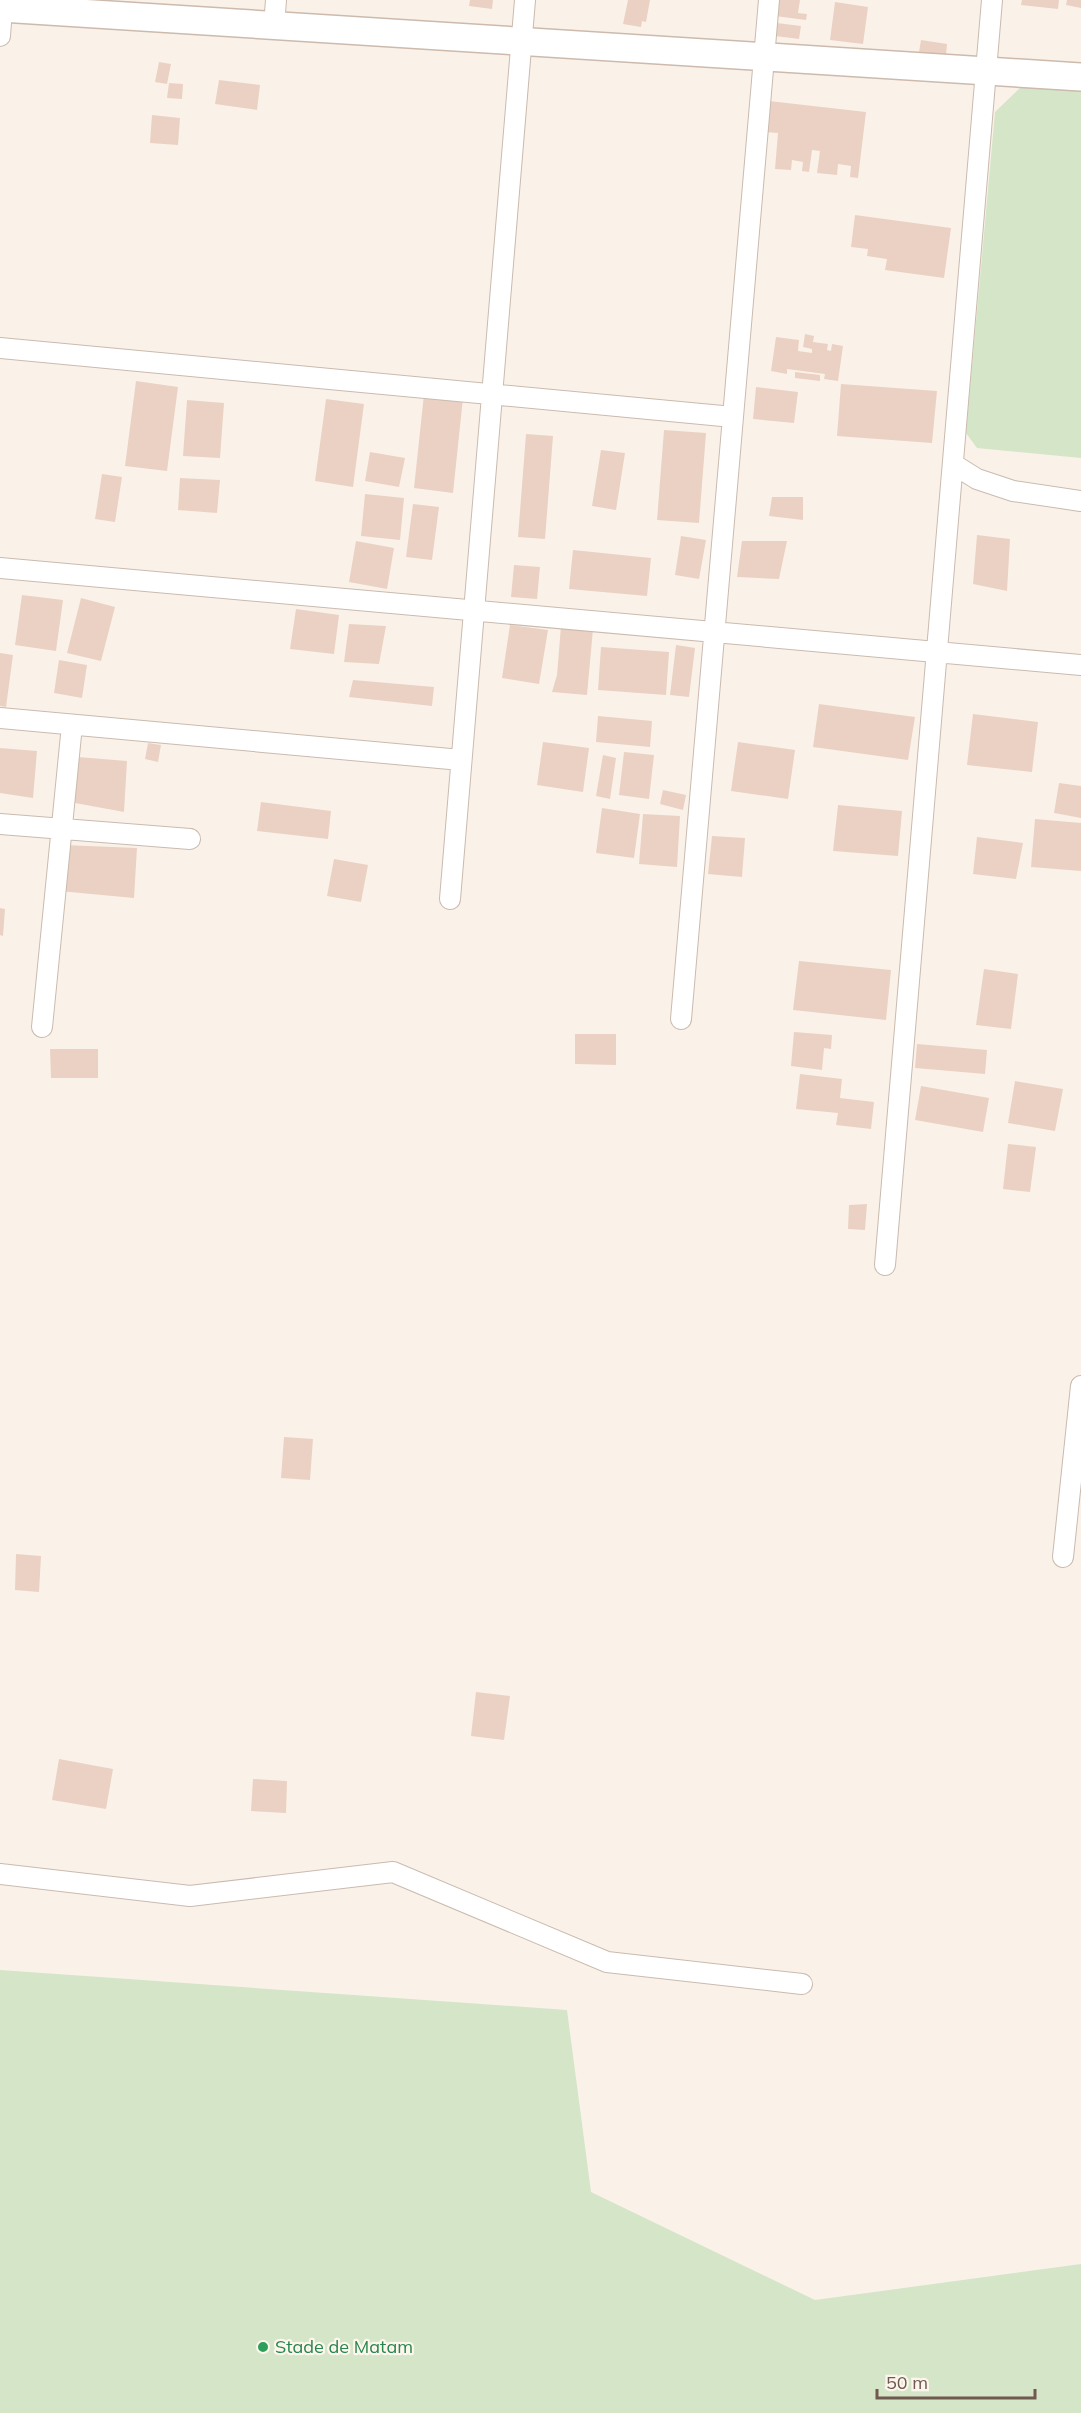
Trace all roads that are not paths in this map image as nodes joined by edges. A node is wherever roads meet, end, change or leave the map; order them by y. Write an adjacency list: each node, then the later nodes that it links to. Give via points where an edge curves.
1 (525, 0): 7 (street)
2 (769, 0): 8 (street)
3 (992, 0): 9 (street)
4 (1, 8): 5 (street); 6 (street)
5 (275, 13): 7 (street)
6 (0, 36)
7 (522, 43): 8 (street); 12 (street)
8 (764, 57): 9 (street); 13 (street)
9 (986, 69): 10 (street); 14 (street)
10 (1081, 77)
11 (0, 348): 12 (street)
12 (492, 394): 13 (street); 17 (street)
13 (733, 417): 18 (street)
14 (953, 464): 15 (street, via 977,479 1013,491); 19 (street)
15 (1081, 501)
16 (0, 568): 17 (street)
17 (474, 611): 18 (street); 23 (street)
18 (714, 632): 19 (street); 28 (street)
19 (937, 653): 20 (street); 30 (street)
20 (1081, 665)
21 (0, 718): 22 (street)
22 (72, 725): 23 (street); 25 (street)
23 (461, 759): 27 (street)
24 (0, 824): 25 (street)
25 (62, 829): 26 (street); 29 (street)
26 (190, 839)
27 (450, 899)
28 (681, 1019)
29 (42, 1027)
30 (885, 1265)
31 (1081, 1386): 32 (street)
32 (1063, 1557)
33 (0, 1874): 34 (street, via 190,1896 393,1872 607,1962)
34 (802, 1984)

